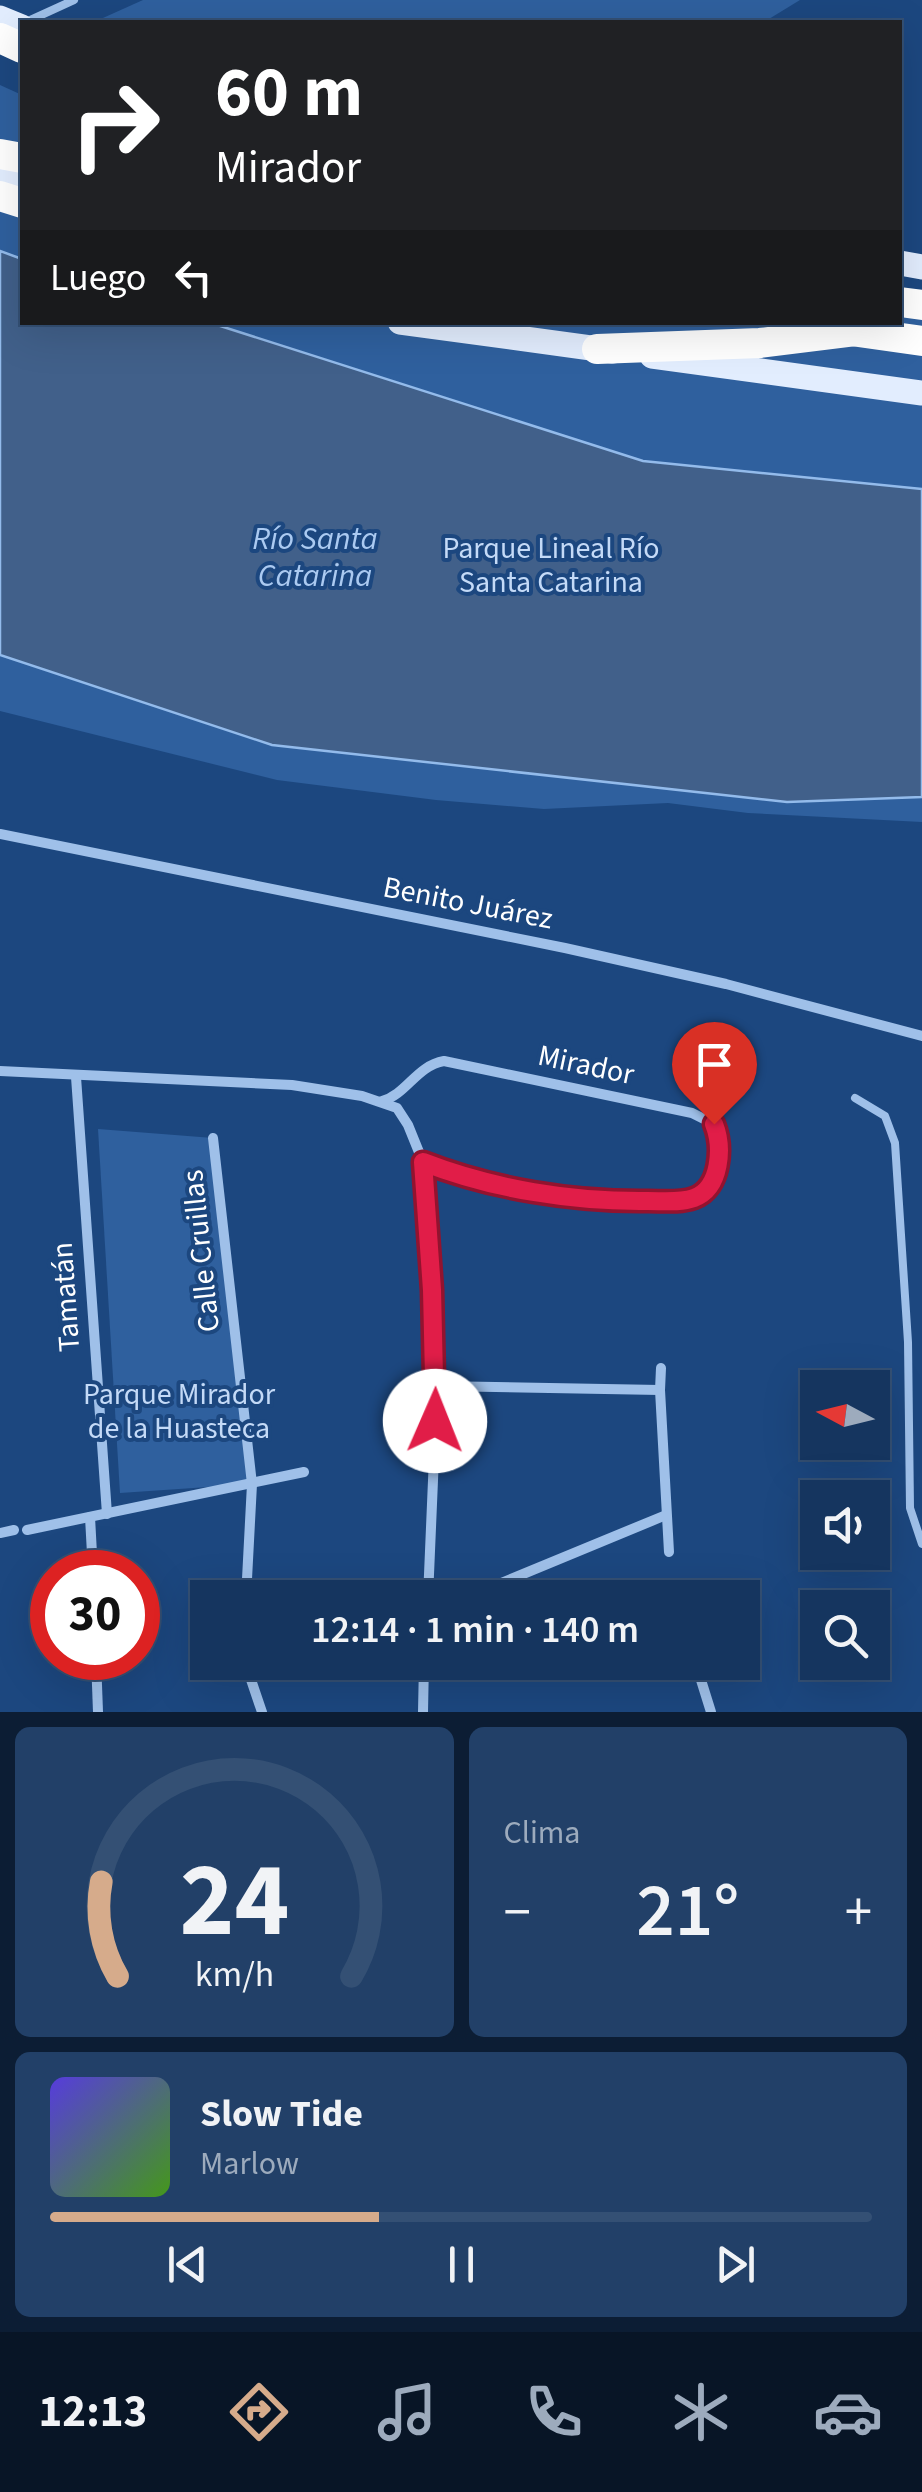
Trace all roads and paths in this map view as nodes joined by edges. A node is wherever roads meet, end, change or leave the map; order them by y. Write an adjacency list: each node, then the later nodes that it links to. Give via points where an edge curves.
1 (74, 0): 2 (lane)
2 (34, 20)
3 (0, 163): 4 (main road)
4 (20, 197)
5 (422, 325): 9 (main road)
6 (811, 325): 7 (highway)
7 (854, 331): 8 (highway); 9 (highway, via 760,343)
8 (922, 341)
9 (598, 349): 10 (main road)
10 (922, 393)
11 (0, 834): 12 (street, Benito Juárez, via 565,948)
12 (922, 1036)
13 (0, 1071): 14 (street)
14 (76, 1076): 16 (street, via 292,1084); 24 (street, Tamatán)
15 (855, 1098): 30 (lane, via 885,1116 896,1143 910,1508)
16 (382, 1101): 18 (street, via 397,1108); 18 (street, Mirador, via 444,1061 692,1113 714,1124 720,1146 706,1192 625,1202 462,1177)
17 (213, 1138): 23 (street, Calle Cruillas)
18 (423, 1162): 20 (street)
19 (662, 1368): 21 (street)
20 (436, 1386): 21 (street); 34 (street)
21 (660, 1390): 25 (street)
22 (304, 1472): 23 (street)
23 (252, 1484): 24 (street); 33 (street, Calle Cruillas)
24 (107, 1514): 26 (street)
25 (666, 1515): 32 (street); 35 (street)
26 (90, 1517): 28 (street); 31 (street)
27 (14, 1530): 29 (street)
28 (27, 1530)
29 (0, 1533)
30 (922, 1544)
31 (91, 1550)
32 (669, 1552)
33 (247, 1580)
34 (429, 1580)
35 (509, 1580)
36 (97, 1680): 40 (street)
37 (251, 1680): 41 (street)
38 (424, 1680): 42 (street)
39 (701, 1680): 43 (street)
40 (98, 1712)
41 (262, 1712)
42 (423, 1712)
43 (711, 1712)

